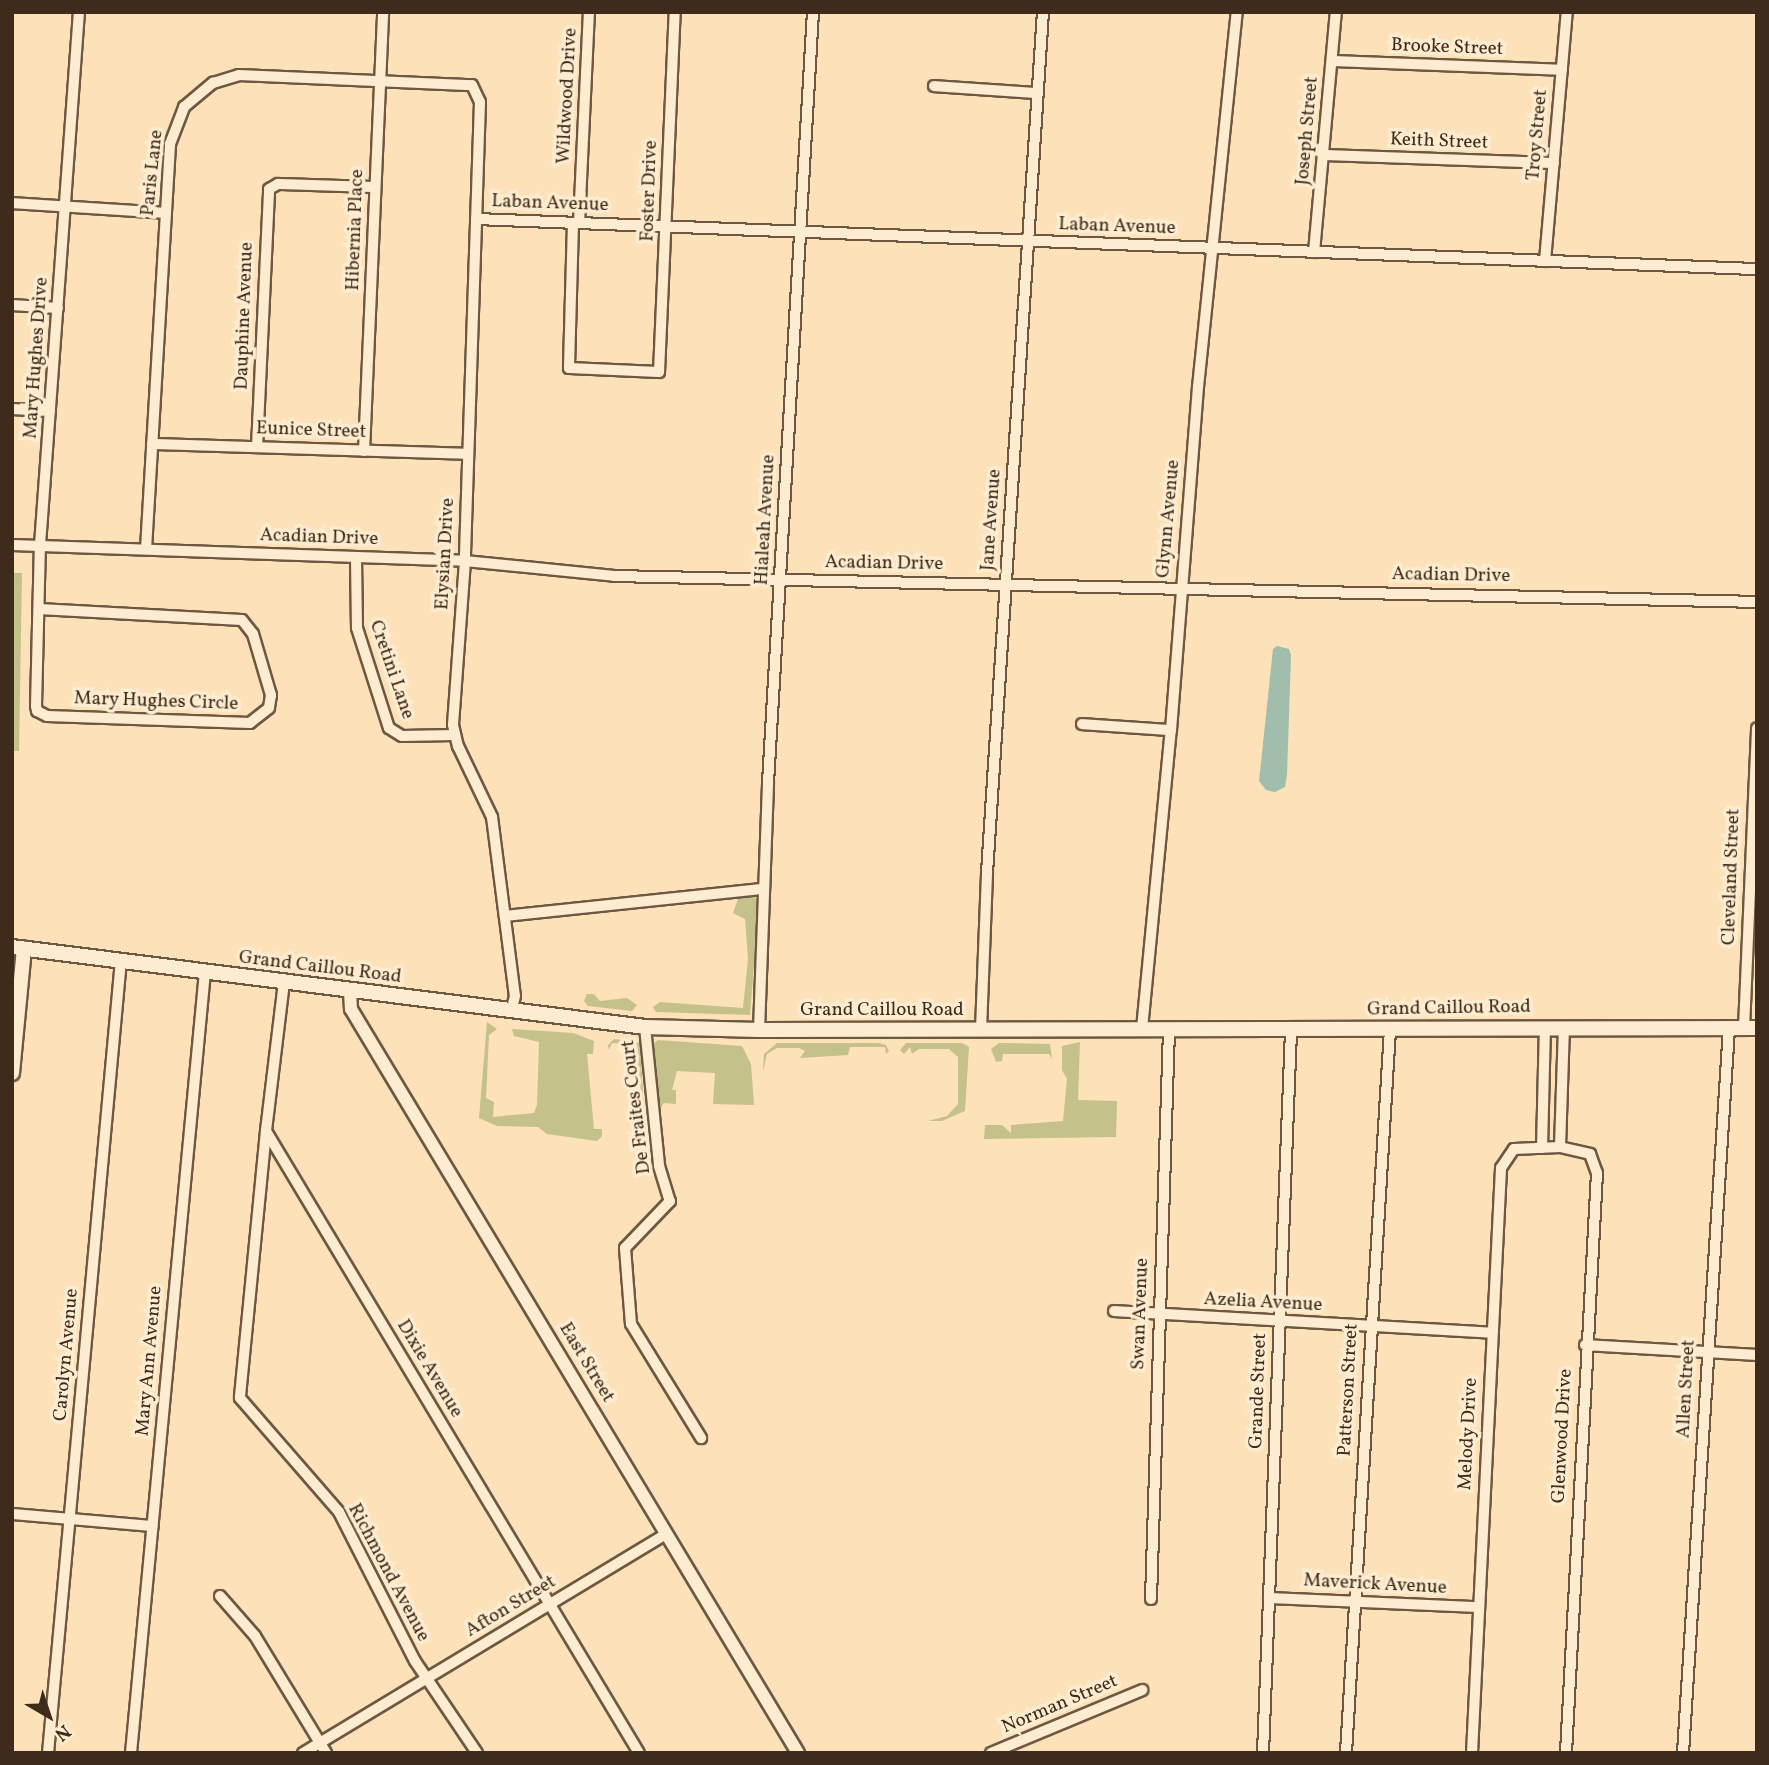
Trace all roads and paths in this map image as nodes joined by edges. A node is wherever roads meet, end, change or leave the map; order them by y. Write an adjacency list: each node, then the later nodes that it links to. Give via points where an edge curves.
1 (79, 12): 20 (street, Mary Hughes Drive)
2 (383, 12): 12 (street, Hibernia Place)
3 (589, 12): 23 (street, Wildwood Drive)
4 (674, 12): 24 (street, Foster Drive)
5 (813, 12): 25 (street, Hialeah Avenue)
6 (1043, 12): 15 (street, Jane Avenue)
7 (1237, 12): 27 (street, Glynn Avenue)
8 (1336, 12): 10 (street, Joseph Street)
9 (1567, 12): 11 (street, Troy Street)
10 (1332, 61): 11 (street, Brooke Street); 16 (street, Joseph Street)
11 (1562, 70): 17 (street, Troy Street)
12 (379, 81): 14 (street, Paris Lane, via 466,84); 18 (street, Hibernia Place); 21 (street, Paris Lane, via 251,75 213,83 184,107 174,127)
13 (934, 86): 15 (street)
14 (477, 89): 22 (street, Elysian Drive)
15 (1038, 93): 26 (street, Jane Avenue)
16 (1323, 155): 17 (street, Keith Street); 28 (street, Joseph Street)
17 (1553, 163): 29 (street, Troy Street)
18 (375, 187): 37 (street, Dauphine Avenue, via 272,188 268,195); 38 (street, Hibernia Place)
19 (12, 203): 20 (street)
20 (66, 206): 21 (street); 32 (street, Mary Hughes Drive)
21 (166, 213): 36 (street, Paris Lane)
22 (476, 219): 23 (street, Laban Avenue); 39 (street, Elysian Drive)
23 (576, 223): 24 (street, Laban Avenue); 33 (street, Wildwood Drive, via 569,368)
24 (666, 226): 25 (street, Laban Avenue); 33 (street, Foster Drive)
25 (800, 232): 26 (street, Laban Avenue); 45 (street, Hialeah Avenue)
26 (1028, 241): 27 (street, Laban Avenue); 46 (street, Jane Avenue)
27 (1211, 248): 28 (street, Laban Avenue); 47 (street, Glynn Avenue)
28 (1314, 252): 29 (street, Laban Avenue)
29 (1545, 261): 30 (street, Laban Avenue)
30 (1757, 269)
31 (12, 305): 32 (street)
32 (58, 308): 35 (street, Mary Hughes Drive)
33 (659, 372)
34 (12, 409): 35 (street)
35 (50, 411): 41 (street, Mary Hughes Drive)
36 (152, 444): 37 (street, Eunice Street); 42 (street, Paris Lane)
37 (257, 447): 38 (street, Eunice Street)
38 (364, 451): 39 (street, Eunice Street)
39 (468, 454): 44 (street, Elysian Drive)
40 (12, 545): 41 (street, Acadian Drive)
41 (40, 545): 42 (street, Acadian Drive); 49 (street, Mary Hughes Drive)
42 (146, 549): 43 (street, Acadian Drive)
43 (356, 558): 44 (street, Acadian Drive); 54 (street, Cretini Lane, via 357,628 391,732)
44 (465, 561): 45 (street, Acadian Drive, via 614,576); 54 (street, Elysian Drive)
45 (779, 580): 46 (street, Acadian Drive); 55 (street, Hialeah Avenue)
46 (1006, 584): 47 (street, Acadian Drive); 69 (street, Jane Avenue)
47 (1181, 589): 48 (street, Acadian Drive); 53 (street, Glynn Avenue)
48 (1757, 602)
49 (39, 609): 50 (street, Mary Hughes Drive); 50 (street, Mary Hughes Circle, via 242,620 253,634 272,699 263,717 250,723 47,716)
50 (36, 706)
51 (1082, 724): 53 (street)
52 (1757, 728): 67 (street, Cleveland Street)
53 (1171, 730): 68 (street, Glynn Avenue)
54 (454, 735): 56 (street, Elysian Drive, via 490,808)
55 (764, 889): 56 (street); 72 (street, Hialeah Avenue)
56 (505, 916): 62 (street, Elysian Drive, via 515,996)
57 (15, 949): 58 (main road, Grand Caillou Road); 73 (main road)
58 (121, 960): 59 (main road, Grand Caillou Road); 87 (street, Carolyn Avenue)
59 (205, 972): 60 (main road, Grand Caillou Road); 88 (street, Mary Ann Avenue)
60 (284, 982): 61 (main road, Grand Caillou Road); 74 (street)
61 (350, 991): 62 (main road, Grand Caillou Road); 89 (street, East Street, via 351,1009)
62 (512, 1012): 63 (main road, Grand Caillou Road)
63 (645, 1027): 72 (main road, Grand Caillou Road); 85 (street, De Fraites Court, via 659,1166 670,1201 625,1248 631,1324)
64 (1545, 1027): 65 (main road, Grand Caillou Road); 66 (main road, Grand Caillou Road); 76 (street)
65 (1390, 1028): 71 (main road, Grand Caillou Road); 80 (street, Patterson Street)
66 (1564, 1028): 67 (main road, Grand Caillou Road); 75 (street)
67 (1743, 1028): 83 (street, Allen Street)
68 (1142, 1029): 69 (main road, Grand Caillou Road); 70 (main road, Grand Caillou Road)
69 (981, 1030): 72 (main road, Grand Caillou Road)
70 (1169, 1030): 71 (main road, Grand Caillou Road); 78 (street, Swan Avenue)
71 (1291, 1030): 79 (street, Grande Street)
72 (759, 1031)
73 (12, 1073)
74 (266, 1132): 94 (street, Dixie Avenue); 96 (street, Richmond Avenue, via 240,1398 339,1512)
75 (1560, 1147): 76 (street, Melody Drive); 82 (street, Glenwood Drive, via 1584,1150 1597,1166)
76 (1542, 1148): 81 (street, Melody Drive, via 1514,1149 1503,1159)
77 (1114, 1311): 78 (street, Azelia Avenue)
78 (1158, 1316): 79 (street, Azelia Avenue); 92 (street, Swan Avenue)
79 (1279, 1320): 80 (street, Azelia Avenue); 91 (street, Grande Street)
80 (1370, 1327): 81 (street, Azelia Avenue); 93 (street, Patterson Street)
81 (1491, 1333): 95 (street, Melody Drive)
82 (1585, 1345): 83 (street); 110 (street, Glenwood Drive)
83 (1707, 1352): 84 (street); 111 (street, Allen Street)
84 (1757, 1355)
85 (701, 1438)
86 (12, 1514): 87 (street)
87 (69, 1519): 88 (street); 99 (street, Carolyn Avenue)
88 (152, 1527): 100 (street, Mary Ann Avenue)
89 (666, 1534): 94 (street, Afton Street); 105 (street, East Street)
90 (220, 1596): 98 (street, via 255,1636)
91 (1269, 1598): 93 (street, Maverick Avenue); 107 (street, Grande Street)
92 (1151, 1599)
93 (1355, 1601): 95 (street, Maverick Avenue); 108 (street, Patterson Street)
94 (550, 1604): 96 (street, Afton Street); 104 (street, Dixie Avenue)
95 (1479, 1607): 109 (street, Melody Drive)
96 (426, 1678): 98 (street, Afton Street); 103 (street, Richmond Avenue)
97 (1142, 1690): 106 (street, Norman Street)
98 (320, 1742): 101 (street, Afton Street); 102 (street)
99 (48, 1753)
100 (131, 1753)
101 (303, 1753)
102 (326, 1753)
103 (477, 1753)
104 (639, 1753)
105 (798, 1753)
106 (991, 1753)
107 (1263, 1753)
108 (1346, 1753)
109 (1472, 1753)
110 (1566, 1753)
111 (1683, 1753)

